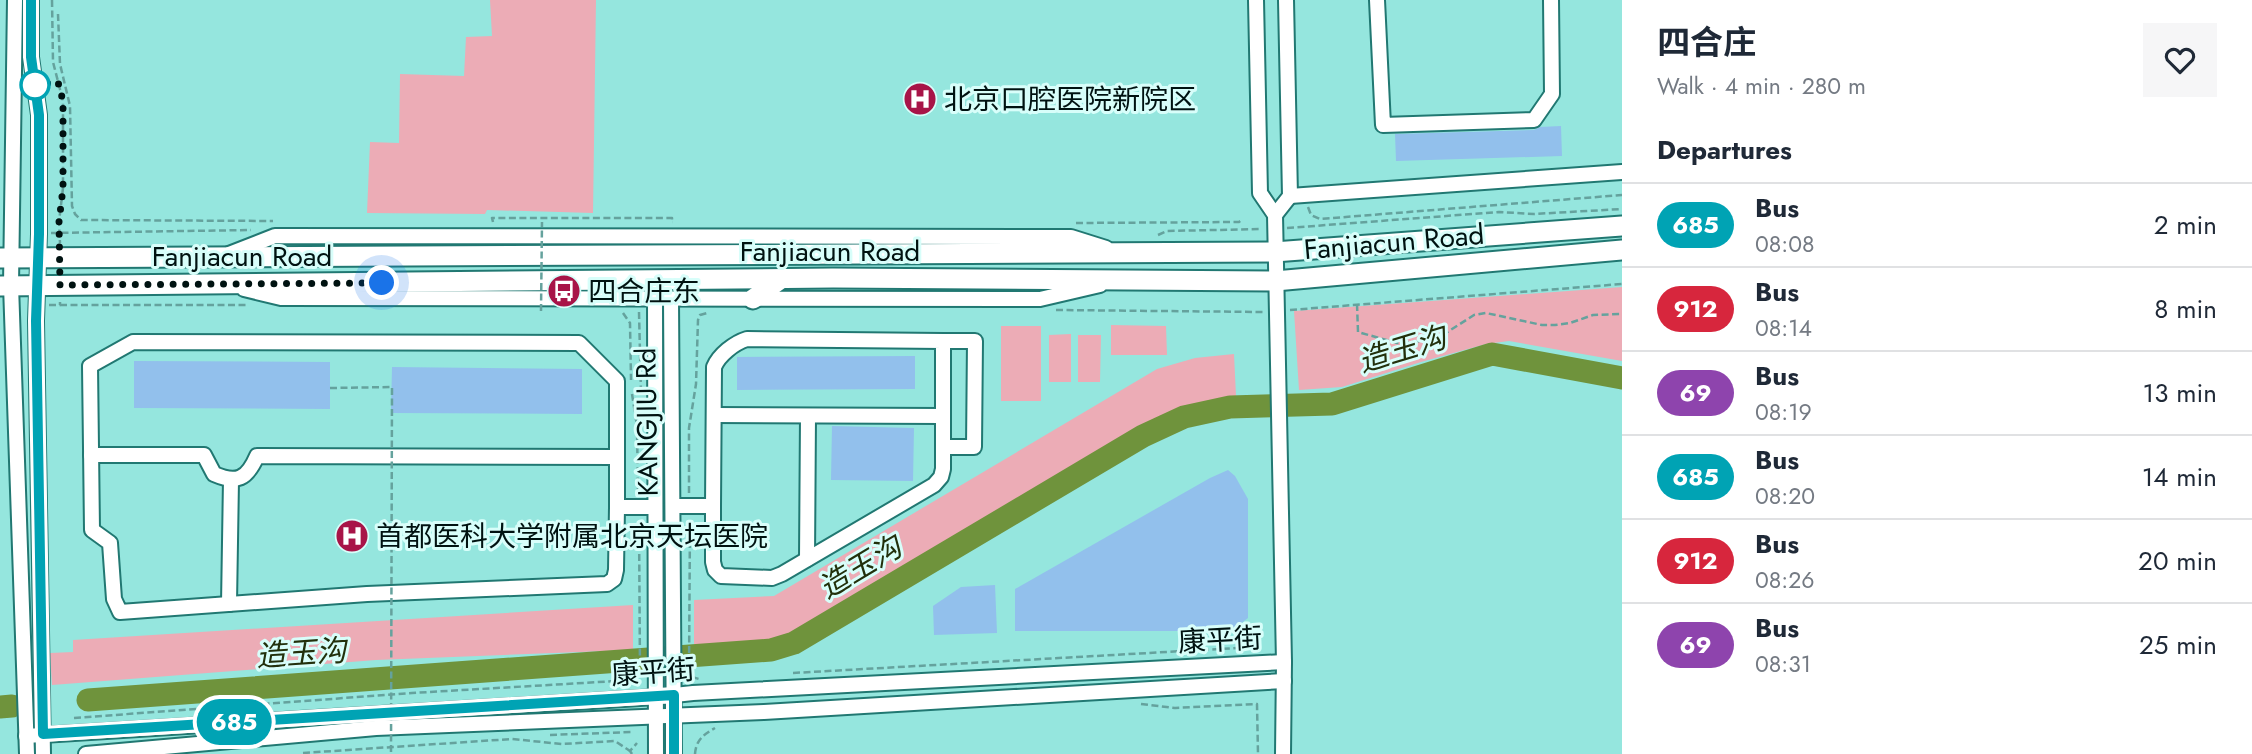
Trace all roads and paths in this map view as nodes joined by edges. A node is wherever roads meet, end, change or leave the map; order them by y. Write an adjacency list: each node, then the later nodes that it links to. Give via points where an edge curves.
1 (15, 0): 30 (street)
2 (31, 0): 22 (street, via 31,57 39,115)
3 (52, 0): 21 (path, via 53,62 63,101)
4 (1256, 0): 18 (street, via 1260,193)
5 (1286, 0): 10 (street)
6 (1377, 0): 7 (street, via 1383,125 1534,120 1552,94)
7 (1552, 0)
8 (58, 14): 14 (path, via 60,64 70,106 72,206 81,220)
9 (1622, 172): 10 (street)
10 (1298, 195): 11 (path, via 1311,215 1320,219); 18 (street)
11 (1622, 195)
12 (1622, 209): 18 (path)
13 (1243, 219): 19 (path)
14 (284, 222)
15 (498, 222): 17 (path, via 492,218 672,218 672,222)
16 (542, 222): 45 (path, bridge)
17 (685, 222)
18 (1275, 222): 24 (path); 26 (street)
19 (1067, 223)
20 (1622, 226): 26 (main road, Fanjiacun Road)
21 (60, 232): 22 (path); 23 (path, via 253,230); 29 (path)
22 (39, 234): 30 (street)
23 (275, 236): 27 (street, via 1070,237); 28 (street)
24 (1147, 236)
25 (1622, 250): 33 (main road, Fanjiacun Road)
26 (1274, 252): 27 (main road, Fanjiacun Road); 33 (street)
27 (1125, 254): 28 (main road, Fanjiacun Road)
28 (224, 256): 29 (main road, Fanjiacun Road)
29 (60, 257): 30 (main road, Fanjiacun Road)
30 (19, 258): 37 (street); 37 (street)
31 (781, 279): 32 (main road, Fanjiacun Road); 34 (main road, Fanjiacun Road); 40 (main road)
32 (1127, 279): 33 (main road, Fanjiacun Road); 40 (street, via 1040,299)
33 (1275, 281): 46 (street)
34 (226, 284): 36 (main road, Fanjiacun Road); 38 (street, via 281,298)
35 (1622, 284): 42 (path)
36 (60, 285): 37 (main road, Fanjiacun Road); 43 (path)
37 (22, 290): 43 (path); 83 (street); 84 (street)
38 (655, 299): 39 (street); 49 (street, KANGJIU Rd)
39 (671, 299): 40 (street); 50 (street, KANGJIU Rd)
40 (753, 299)
41 (257, 304): 43 (path)
42 (1357, 304): 46 (path); 48 (path, via 1359,332 1397,343 1434,340 1474,315 1486,313 1542,325)
43 (60, 305)
44 (1054, 310): 46 (path)
45 (541, 311)
46 (1276, 311): 72 (street)
47 (710, 312): 60 (path, via 698,320)
48 (1622, 314)
49 (655, 337): 50 (street); 64 (street, KANGJIU Rd)
50 (671, 337): 61 (street, KANGJIU Rd)
51 (943, 341): 53 (street, via 747,339 718,359 714,367); 55 (street); 56 (street, via 975,341 974,447)
52 (330, 388): 92 (path, bridge, via 392,387)
53 (714, 415): 54 (street); 62 (street)
54 (808, 416): 55 (street); 67 (street)
55 (943, 416): 56 (street)
56 (943, 447): 67 (street, via 943,469 934,485)
57 (91, 455): 58 (street, via 90,366 133,342 579,343 617,381); 59 (street, via 204,455 214,474); 68 (street, via 92,530 110,543 114,599 120,612)
58 (617, 457): 59 (street, via 257,456 243,477); 63 (street)
59 (231, 480): 68 (street)
60 (689, 493)
61 (673, 506): 62 (street); 69 (street, KANGJIU Rd)
62 (713, 506): 67 (street, via 713,562 721,576 772,578)
63 (617, 507): 64 (street); 68 (street, via 616,570 607,584)
64 (655, 507): 70 (street, KANGJIU Rd)
65 (639, 518): 70 (path)
66 (690, 519): 69 (path)
67 (807, 559)
68 (229, 604)
69 (682, 639): 74 (path, via 689,671); 76 (street, KANGJIU Rd, via 674,670)
70 (648, 640): 77 (street, KANGJIU Rd, via 656,669); 81 (path, via 634,680)
71 (1255, 646): 73 (path)
72 (1284, 662): 75 (street); 76 (street, 康平街)
73 (793, 673)
74 (698, 679)
75 (1284, 681): 80 (street, 康平街); 97 (street)
76 (674, 695): 77 (street, 康平街); 80 (street, KANGJIU Rd)
77 (656, 697): 79 (street, KANGJIU Rd); 83 (street, 康平街)
78 (1138, 704): 96 (path, via 1175,708 1257,704)
79 (656, 716): 80 (street, 康平街); 86 (street, 康平街, via 376,728); 93 (street, KANGJIU Rd)
80 (674, 716): 94 (street, KANGJIU Rd)
81 (74, 718)
82 (724, 727): 95 (path, via 703,735)
83 (43, 734): 84 (street, 康平街); 90 (street)
84 (26, 736): 89 (street)
85 (637, 743): 88 (path)
86 (176, 750): 91 (street, 康平街)
87 (303, 753): 88 (path, via 512,739 562,744 615,741)
88 (631, 753)
89 (27, 754)
90 (43, 754)
91 (86, 754)
92 (391, 754)
93 (656, 754)
94 (674, 754)
95 (695, 754)
96 (1258, 754)
97 (1283, 754)

